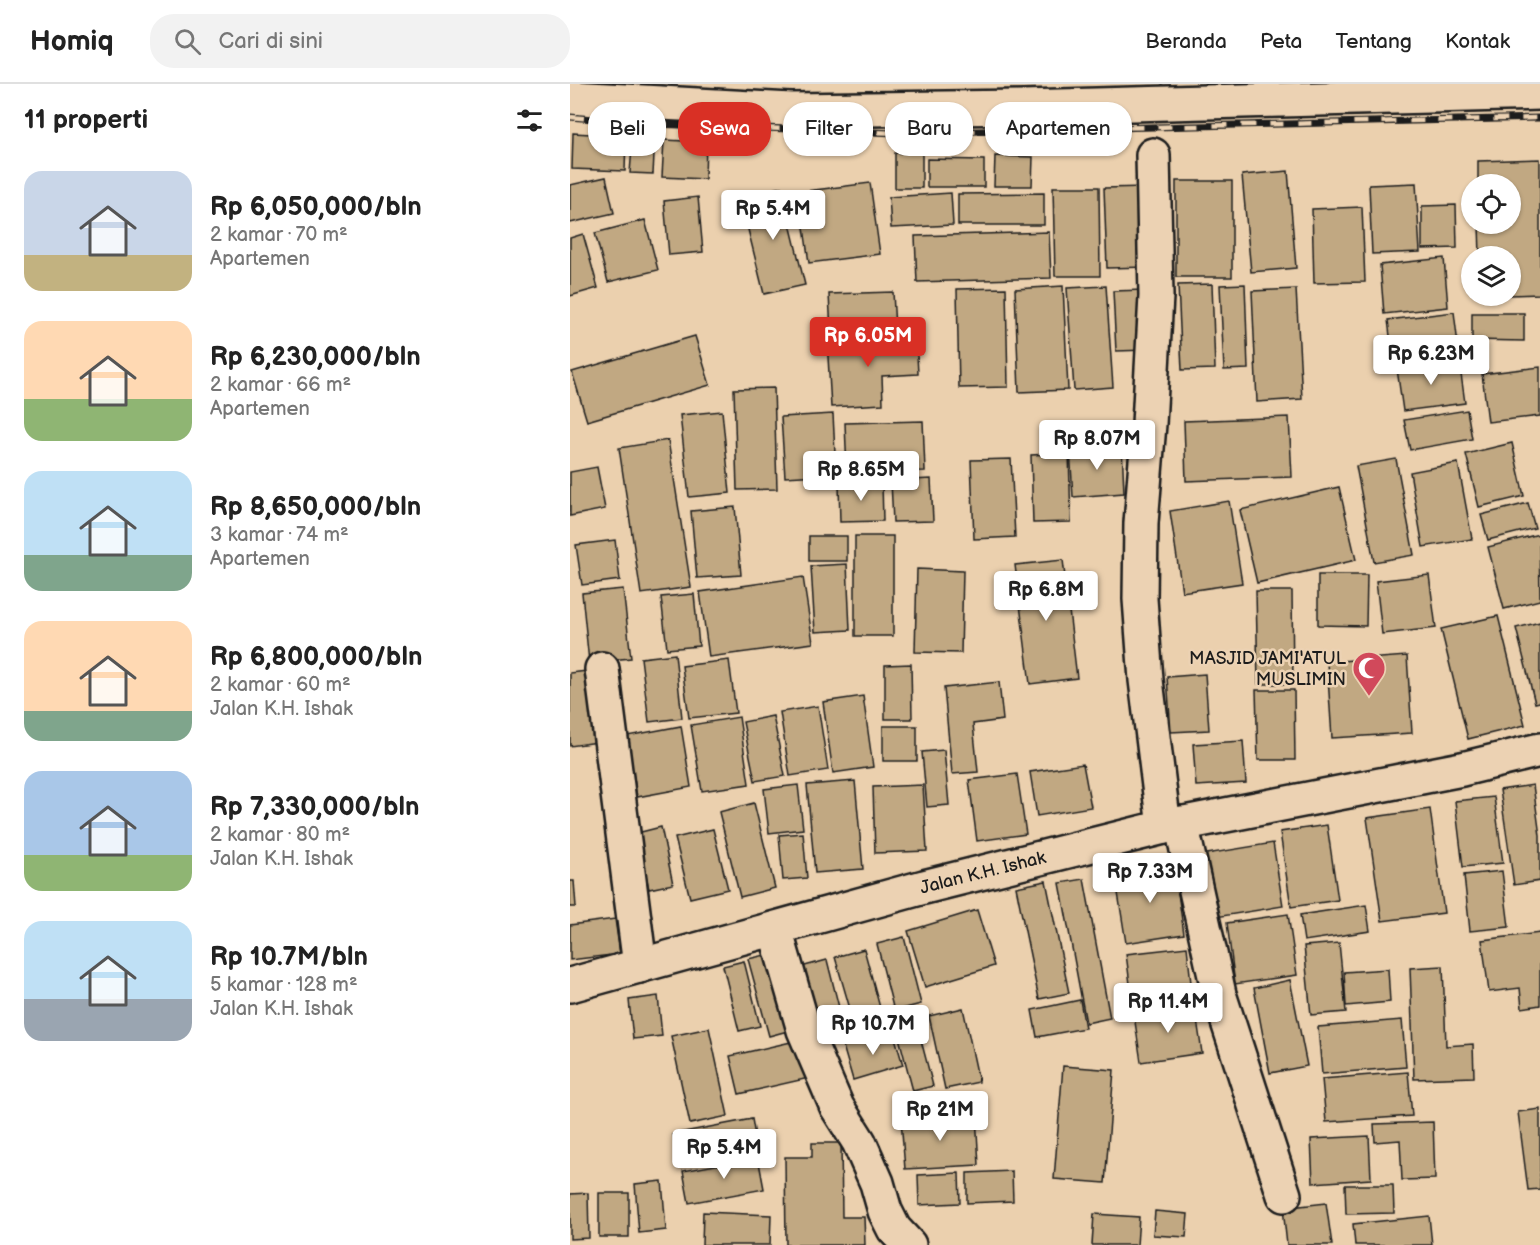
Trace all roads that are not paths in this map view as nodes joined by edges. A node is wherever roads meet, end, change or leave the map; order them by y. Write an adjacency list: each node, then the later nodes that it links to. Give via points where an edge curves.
1 (1540, 93): 2 (street, via 791,110)
2 (570, 98)
3 (1153, 155): 6 (street, via 1156,296 1141,523 1140,599 1146,680)
4 (602, 669): 8 (street)
5 (1540, 750): 6 (street, Jalan K.H. Ishak)
6 (1173, 825): 7 (street, Jalan K.H. Ishak); 10 (street, via 1219,994)
7 (775, 928): 8 (street, Jalan K.H. Ishak); 11 (street, via 804,1030 837,1107 859,1142 885,1211 894,1229)
8 (640, 966): 9 (street, Jalan K.H. Ishak)
9 (570, 985)
10 (1284, 1195)
11 (909, 1245)

